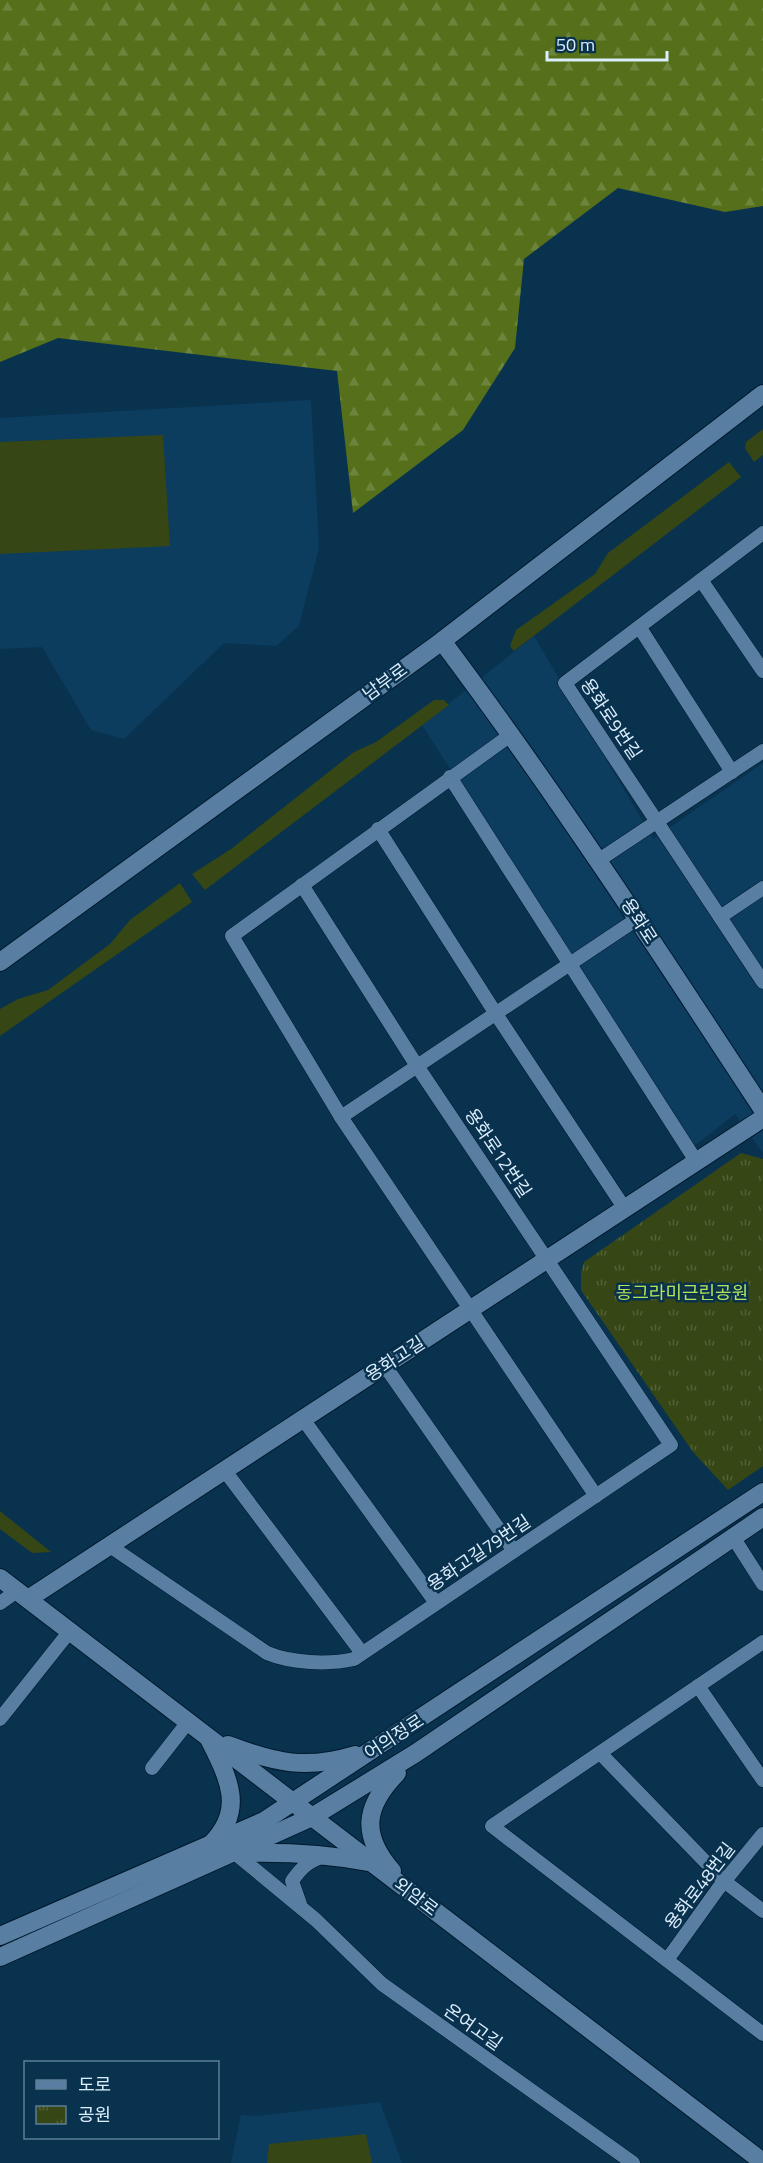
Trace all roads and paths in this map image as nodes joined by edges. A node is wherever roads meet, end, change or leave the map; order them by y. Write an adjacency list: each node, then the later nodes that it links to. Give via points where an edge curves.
1 (763, 394): 5 (main road, 남부로)
2 (763, 533): 3 (street, 용화로9번길)
3 (701, 580): 4 (street, 용화로9번길); 6 (street)
4 (640, 628): 9 (street); 11 (street, 용화로9번길, via 565,683)
5 (442, 641): 7 (main road, 용화로); 18 (main road, 남부로)
6 (763, 671)
7 (512, 735): 10 (street); 13 (main road, 용화로)
8 (763, 751): 9 (street)
9 (732, 772): 11 (street)
10 (450, 777): 12 (street); 19 (street)
11 (658, 822): 13 (street); 16 (street, 용화로9번길)
12 (378, 829): 14 (street); 21 (street)
13 (599, 860): 17 (main road, 용화로)
14 (302, 885): 22 (street, 용화로12번길); 24 (street, via 232,936)
15 (763, 888): 16 (street)
16 (720, 917): 20 (street, 용화로9번길)
17 (638, 919): 19 (street); 23 (main road, 용화로)
18 (0, 962)
19 (569, 966): 21 (street); 26 (street)
20 (763, 982)
21 (496, 1014): 22 (street); 27 (street)
22 (417, 1066): 24 (street); 28 (street, 용화로12번길)
23 (763, 1110)
24 (341, 1117): 29 (street)
25 (763, 1118): 26 (main road, 용화고길)
26 (696, 1161): 27 (main road, 용화고길)
27 (625, 1209): 28 (main road, 용화고길)
28 (548, 1260): 29 (main road, 용화고길); 34 (street, 용화고길79번길, via 671,1445)
29 (470, 1310): 30 (main road, 용화고길); 34 (street)
30 (384, 1366): 31 (main road, 용화고길); 38 (street)
31 (303, 1419): 32 (main road, 용화고길); 43 (street)
32 (225, 1471): 37 (main road, 용화고길); 46 (street)
33 (763, 1492): 51 (main road, 어의정로)
34 (596, 1496): 38 (street, 용화고길79번길)
35 (763, 1517): 36 (main road, 어의정로)
36 (733, 1537): 40 (street); 53 (main road, 어의정로)
37 (110, 1546): 41 (main road, 용화고길); 46 (street, 용화고길79번길, via 278,1658 340,1662)
38 (514, 1551): 43 (street, 용화고길79번길)
39 (0, 1578): 41 (main road, 외암로)
40 (763, 1584)
41 (22, 1595): 42 (street); 44 (main road, 외암로)
42 (0, 1603)
43 (436, 1603): 46 (street, 용화고길79번길)
44 (70, 1631): 48 (street); 49 (main road, 외암로)
45 (763, 1642): 47 (street)
46 (362, 1653)
47 (698, 1686): 52 (street); 55 (street)
48 (0, 1719)
49 (188, 1722): 50 (main road, 외암로); 54 (street)
50 (208, 1737): 51 (main road, via 265,1759 301,1765 330,1763); 56 (main road, 외암로); 59 (main road, via 231,1789 230,1814 222,1833)
51 (385, 1743): 56 (main road, 어의정로)
52 (600, 1753): 63 (street); 69 (street, via 492,1826)
53 (416, 1754): 57 (main road, 어의정로); 64 (main road, via 380,1790 369,1815 382,1860)
54 (152, 1768)
55 (763, 1780)
56 (293, 1803): 57 (main road, 외암로); 59 (main road, 어의정로)
57 (312, 1817): 60 (main road, 어의정로); 62 (main road, 외암로)
58 (763, 1834): 63 (street, 용화로48번길)
59 (208, 1846): 67 (main road, 어의정로)
60 (236, 1854): 61 (main road, via 291,1851); 65 (street, 온여고길); 68 (main road, 어의정로)
61 (329, 1855): 62 (main road); 65 (street, 온여고길, via 313,1859 292,1881)
62 (372, 1863): 64 (main road, 외암로)
63 (724, 1881): 66 (street); 69 (street, 용화로48번길)
64 (411, 1893): 71 (main road, 외암로)
65 (303, 1909): 72 (street, 온여고길, via 382,1984)
66 (763, 1911)
67 (0, 1936)
68 (0, 1957)
69 (667, 1960): 70 (street)
70 (763, 2034)
71 (763, 2162)
72 (633, 2163)

